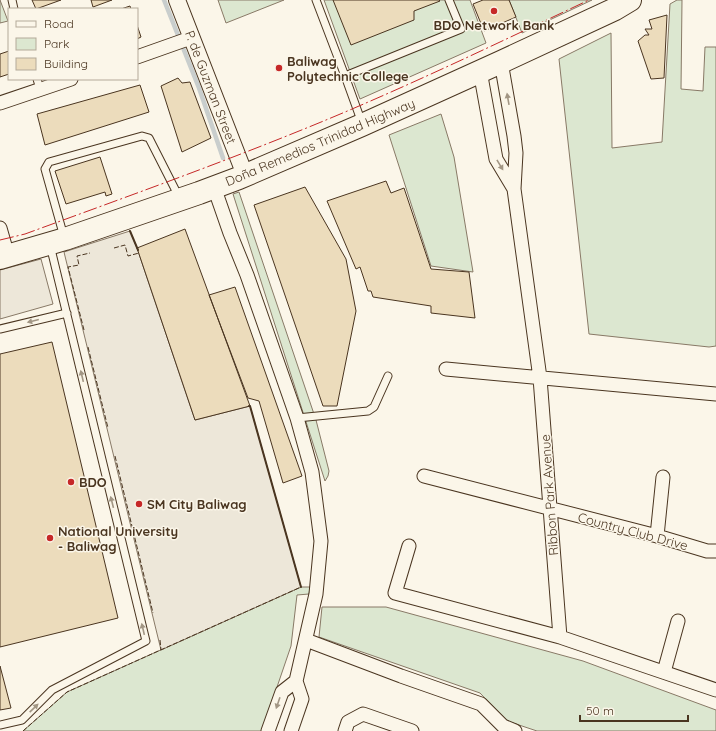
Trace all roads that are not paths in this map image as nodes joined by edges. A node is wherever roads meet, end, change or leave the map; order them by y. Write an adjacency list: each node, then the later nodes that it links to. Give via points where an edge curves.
1 (177, 0): 5 (street, P. de Guzman Street)
2 (316, 0): 9 (lane)
3 (449, 0): 9 (lane, via 461,29)
4 (630, 0): 7 (highway, Doña Remedios Trinidad Highway)
5 (189, 38): 6 (street); 14 (street, P. de Guzman Street)
6 (138, 56)
7 (501, 62): 8 (highway, Doña Remedios Trinidad Highway); 16 (street, Ribbon Park Avenue, one-way to 7, via 516,153)
8 (480, 71): 13 (highway, Doña Remedios Trinidad Highway); 16 (street, Ribbon Park Avenue, one-way to 16, via 496,159)
9 (345, 76): 13 (lane)
10 (64, 80): 11 (street)
11 (38, 84): 12 (street)
12 (0, 103)
13 (362, 125): 14 (highway, Doña Remedios Trinidad Highway)
14 (245, 175): 15 (highway, Doña Remedios Trinidad Highway)
15 (214, 187): 17 (highway, Doña Remedios Trinidad Highway); 27 (street)
16 (514, 189): 25 (street, Ribbon Park Avenue)
17 (180, 200): 19 (highway, Doña Remedios Trinidad Highway); 19 (lane, via 146,136 49,162 45,169)
18 (0, 228): 20 (street)
19 (57, 241): 20 (highway, Doña Remedios Trinidad Highway); 21 (lane)
20 (4, 257)
21 (67, 313): 22 (lane, one-way to 22); 40 (lane, one-way to 21, via 22,720 52,690 146,641)
22 (0, 329)
23 (446, 369): 25 (street)
24 (388, 376): 27 (lane, via 374,407 368,411)
25 (540, 378): 26 (street); 30 (street, Ribbon Park Avenue)
26 (716, 394)
27 (298, 418): 36 (street, via 312,472 321,541 316,594)
28 (424, 476): 30 (street, Country Club Drive)
29 (663, 477): 31 (street)
30 (550, 510): 31 (street, Country Club Drive); 35 (street, Ribbon Park Avenue)
31 (657, 536): 33 (street, Country Club Drive, via 707,551)
32 (409, 546): 35 (street, via 395,593)
33 (716, 551)
34 (678, 621): 37 (street)
35 (560, 637): 37 (street)
36 (306, 640): 38 (street); 45 (street, via 481,704 503,726)
37 (664, 672): 39 (street)
38 (296, 681): 42 (street, one-way to 42, via 282,692); 43 (street, via 302,698)
39 (716, 690)
40 (0, 725)
41 (408, 730): 44 (street, via 363,714 348,722)
42 (268, 731)
43 (291, 731)
44 (345, 731)
45 (515, 731)

